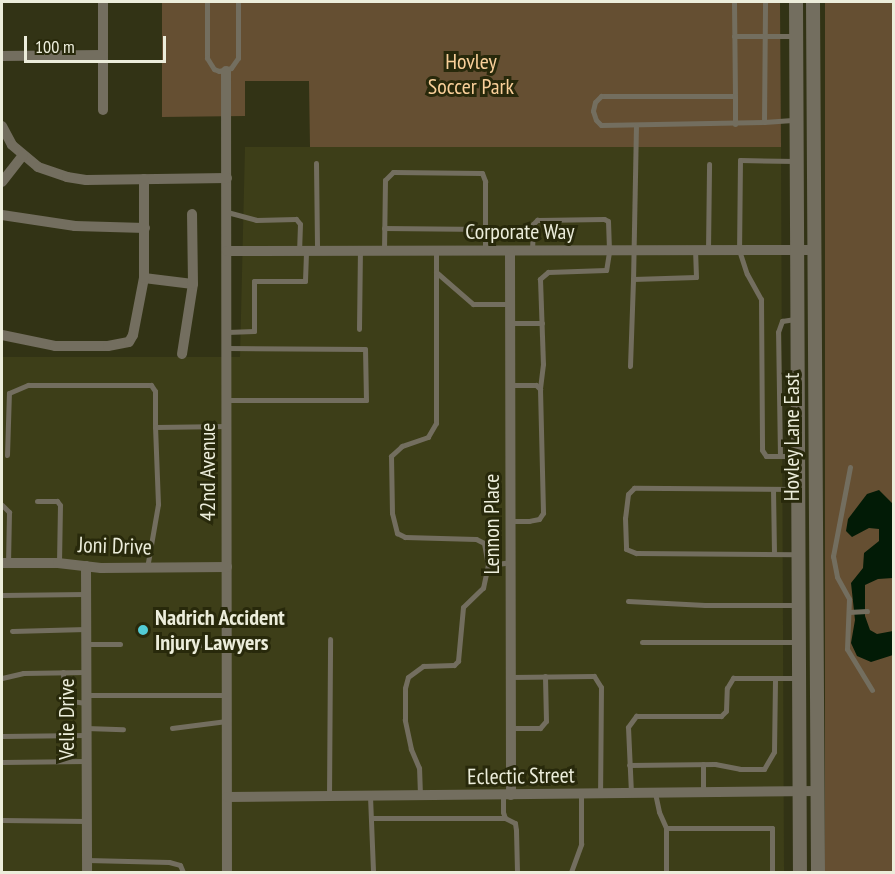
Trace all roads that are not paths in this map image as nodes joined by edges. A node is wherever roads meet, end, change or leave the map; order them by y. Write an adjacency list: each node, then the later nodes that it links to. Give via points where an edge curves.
1 (102, 2): 11 (street)
2 (207, 2): 13 (lane, via 207,58 214,69)
3 (238, 2): 13 (lane, via 238,58)
4 (734, 2): 8 (lane)
5 (765, 2): 9 (lane)
6 (796, 2): 10 (street, Hovley Lane East)
7 (813, 2): 15 (street, Hovley Lane East)
8 (735, 36): 9 (lane); 14 (lane)
9 (765, 36): 10 (lane); 18 (lane)
10 (796, 36): 15 (street, via 808,58); 17 (street, Hovley Lane East)
11 (103, 55): 12 (street); 16 (street)
12 (2, 56)
13 (226, 71): 27 (street, 42nd Avenue)
14 (735, 96): 19 (lane); 20 (lane, via 601,96 595,102 593,111 601,125)
15 (813, 104): 37 (street, Hovley Lane East)
16 (103, 110)
17 (796, 119): 18 (lane); 23 (street, Hovley Lane East)
18 (764, 122): 19 (lane)
19 (735, 124): 20 (lane)
20 (636, 125): 49 (lane)
21 (2, 126): 22 (street, via 12,146)
22 (23, 155): 26 (street, via 38,167 67,177); 28 (street)
23 (797, 161): 35 (lane, via 740,160); 36 (street, Hovley Lane East)
24 (316, 163): 39 (lane)
25 (709, 164): 43 (lane)
26 (144, 178): 27 (street); 32 (street)
27 (227, 178): 29 (street, 42nd Avenue)
28 (2, 179)
29 (227, 212): 38 (street, 42nd Avenue); 39 (lane, via 256,220 296,219)
30 (192, 214): 53 (street)
31 (2, 215): 32 (street, via 75,226)
32 (145, 228): 51 (street)
33 (384, 228): 34 (lane); 34 (lane, via 385,180 393,172 482,173); 41 (lane)
34 (485, 229): 45 (lane)
35 (739, 250): 36 (street, Corporate Way); 43 (street, Corporate Way); 70 (lane, via 761,299 762,450 766,456)
36 (797, 250): 37 (street, Corporate Way); 55 (street, Hovley Lane East)
37 (813, 250): 78 (street, Hovley Lane East)
38 (227, 251): 39 (street, Corporate Way); 59 (street, 42nd Avenue)
39 (307, 251): 40 (street, Corporate Way); 59 (lane, via 305,281 254,281 254,331)
40 (360, 251): 41 (street, Corporate Way); 58 (lane)
41 (384, 251): 44 (street, Corporate Way)
42 (695, 251): 43 (street, Corporate Way); 49 (street, Corporate Way); 52 (lane, via 696,277)
43 (708, 251)
44 (436, 252): 45 (street, Corporate Way); 50 (lane)
45 (485, 252): 46 (street, Corporate Way)
46 (510, 252): 47 (street, Corporate Way); 54 (street, Lennon Place)
47 (532, 252): 48 (street, Corporate Way); 48 (lane, via 533,224 544,219 608,221)
48 (609, 252): 49 (street, Corporate Way); 57 (lane, via 606,270 555,271 543,275)
49 (634, 252): 52 (lane)
50 (436, 272): 54 (lane, via 473,304); 84 (lane, via 436,423 428,437 402,446 391,456 392,513 397,533 405,537 476,539 484,543)
51 (144, 278): 53 (street); 60 (street, via 129,342 55,346)
52 (633, 279): 63 (lane)
53 (193, 284): 62 (street)
54 (511, 304): 56 (street, Lennon Place)
55 (797, 319): 70 (lane, via 782,321 778,332); 71 (street, Hovley Lane East)
56 (511, 323): 57 (lane); 64 (street, Lennon Place)
57 (542, 323): 65 (lane)
58 (359, 329)
59 (227, 332): 61 (street, 42nd Avenue)
60 (2, 335)
61 (227, 348): 66 (street, 42nd Avenue); 66 (lane, via 364,348 366,400)
62 (182, 354)
63 (630, 366)
64 (511, 385): 65 (lane, via 536,385); 77 (street, Lennon Place)
65 (540, 389): 77 (lane, via 543,513 539,519)
66 (227, 400): 67 (street, 42nd Avenue)
67 (227, 426): 68 (lane); 86 (street, 42nd Avenue)
68 (155, 427): 69 (lane, via 155,391 150,385 28,385 9,393); 87 (lane, via 158,504)
69 (8, 455)
70 (780, 456): 71 (lane)
71 (798, 456): 74 (street, Hovley Lane East); 78 (street, via 806,464)
72 (850, 467): 93 (lane, via 833,556 837,577 849,599)
73 (773, 489): 74 (lane); 79 (lane); 79 (lane, via 634,488 628,494 625,518 626,549 636,553)
74 (798, 489): 80 (street, Hovley Lane East)
75 (37, 501): 83 (lane, via 57,501 60,505)
76 (2, 505): 82 (lane, via 9,512)
77 (511, 521): 81 (street, Lennon Place)
78 (814, 523): 118 (street, Hovley Lane East)
79 (774, 554): 80 (lane)
80 (799, 554): 91 (street, Hovley Lane East)
81 (511, 562): 84 (lane); 106 (street, Lennon Place)
82 (5, 563): 83 (street, Joni Drive)
83 (60, 563): 85 (street, Joni Drive)
84 (488, 565): 133 (lane, via 483,588 463,607 458,661 423,666 408,677 405,720 419,768)
85 (86, 566): 87 (street, Joni Drive); 88 (street, Velie Drive)
86 (227, 567): 87 (street, Joni Drive); 102 (street, 42nd Avenue)
87 (147, 568)
88 (85, 594): 89 (lane); 94 (street, Velie Drive)
89 (2, 595)
90 (628, 601): 91 (lane)
91 (799, 605): 98 (street, Hovley Lane East)
92 (867, 611): 93 (lane)
93 (849, 612): 110 (lane, via 847,650)
94 (86, 629): 95 (lane); 99 (street, Velie Drive)
95 (12, 631)
96 (330, 639): 135 (lane)
97 (642, 642): 98 (lane)
98 (799, 642): 109 (street, Hovley Lane East)
99 (86, 644): 100 (lane); 104 (street, Velie Drive)
100 (120, 644)
101 (159, 645): 102 (lane)
102 (227, 645): 111 (street, 42nd Avenue)
103 (63, 672): 104 (lane); 107 (lane); 112 (lane, via 64,700)
104 (86, 672): 112 (street, Velie Drive)
105 (545, 676): 106 (lane); 115 (lane, via 546,721 540,728); 130 (lane, via 594,676 601,687)
106 (511, 677): 115 (street, Lennon Place)
107 (2, 678)
108 (775, 678): 109 (lane); 122 (lane, via 774,752 764,769); 123 (lane, via 733,678 727,688 726,711 721,716 636,716 628,727)
109 (800, 678): 118 (street, via 808,690); 124 (street, Hovley Lane East)
110 (872, 690)
111 (227, 695): 112 (lane); 113 (street, 42nd Avenue)
112 (86, 699): 117 (street, Velie Drive)
113 (227, 721): 114 (lane); 134 (street, 42nd Avenue)
114 (172, 728)
115 (511, 728): 131 (street, Lennon Place)
116 (123, 729): 117 (lane)
117 (86, 732): 119 (lane); 120 (street, Velie Drive)
118 (816, 733): 125 (street, Hovley Lane East)
119 (2, 736)
120 (86, 761): 121 (lane); 139 (street, Velie Drive)
121 (2, 762)
122 (703, 764): 123 (lane); 126 (lane)
123 (629, 765): 127 (lane)
124 (800, 790): 125 (street, Eclectic Street); 126 (street, Eclectic Street); 150 (street, Hovley Lane East)
125 (816, 791): 151 (street, Hovley Lane East)
126 (703, 792): 128 (street, Eclectic Street)
127 (631, 793): 128 (street, Eclectic Street); 130 (street, Eclectic Street)
128 (654, 793): 140 (lane)
129 (581, 794): 130 (street, Eclectic Street); 131 (street, Eclectic Street); 147 (lane, via 581,844)
130 (600, 794)
131 (507, 795): 133 (street, Eclectic Street); 137 (lane)
132 (370, 796): 133 (street, Eclectic Street); 135 (street, Eclectic Street); 136 (lane)
133 (420, 796)
134 (227, 797): 135 (street, Eclectic Street); 144 (street, 42nd Avenue)
135 (329, 797)
136 (372, 818): 137 (lane); 145 (lane)
137 (506, 818): 146 (lane, via 512,820 516,830)
138 (2, 820): 139 (lane)
139 (87, 821): 141 (street, Velie Drive)
140 (666, 828): 148 (lane); 149 (lane, via 772,828)
141 (87, 860): 142 (street, Velie Drive); 143 (lane, via 169,861 180,865)
142 (87, 873)
143 (183, 873)
144 (227, 873)
145 (373, 873)
146 (517, 873)
147 (571, 873)
148 (666, 873)
149 (772, 873)
150 (800, 873)
151 (818, 873)

